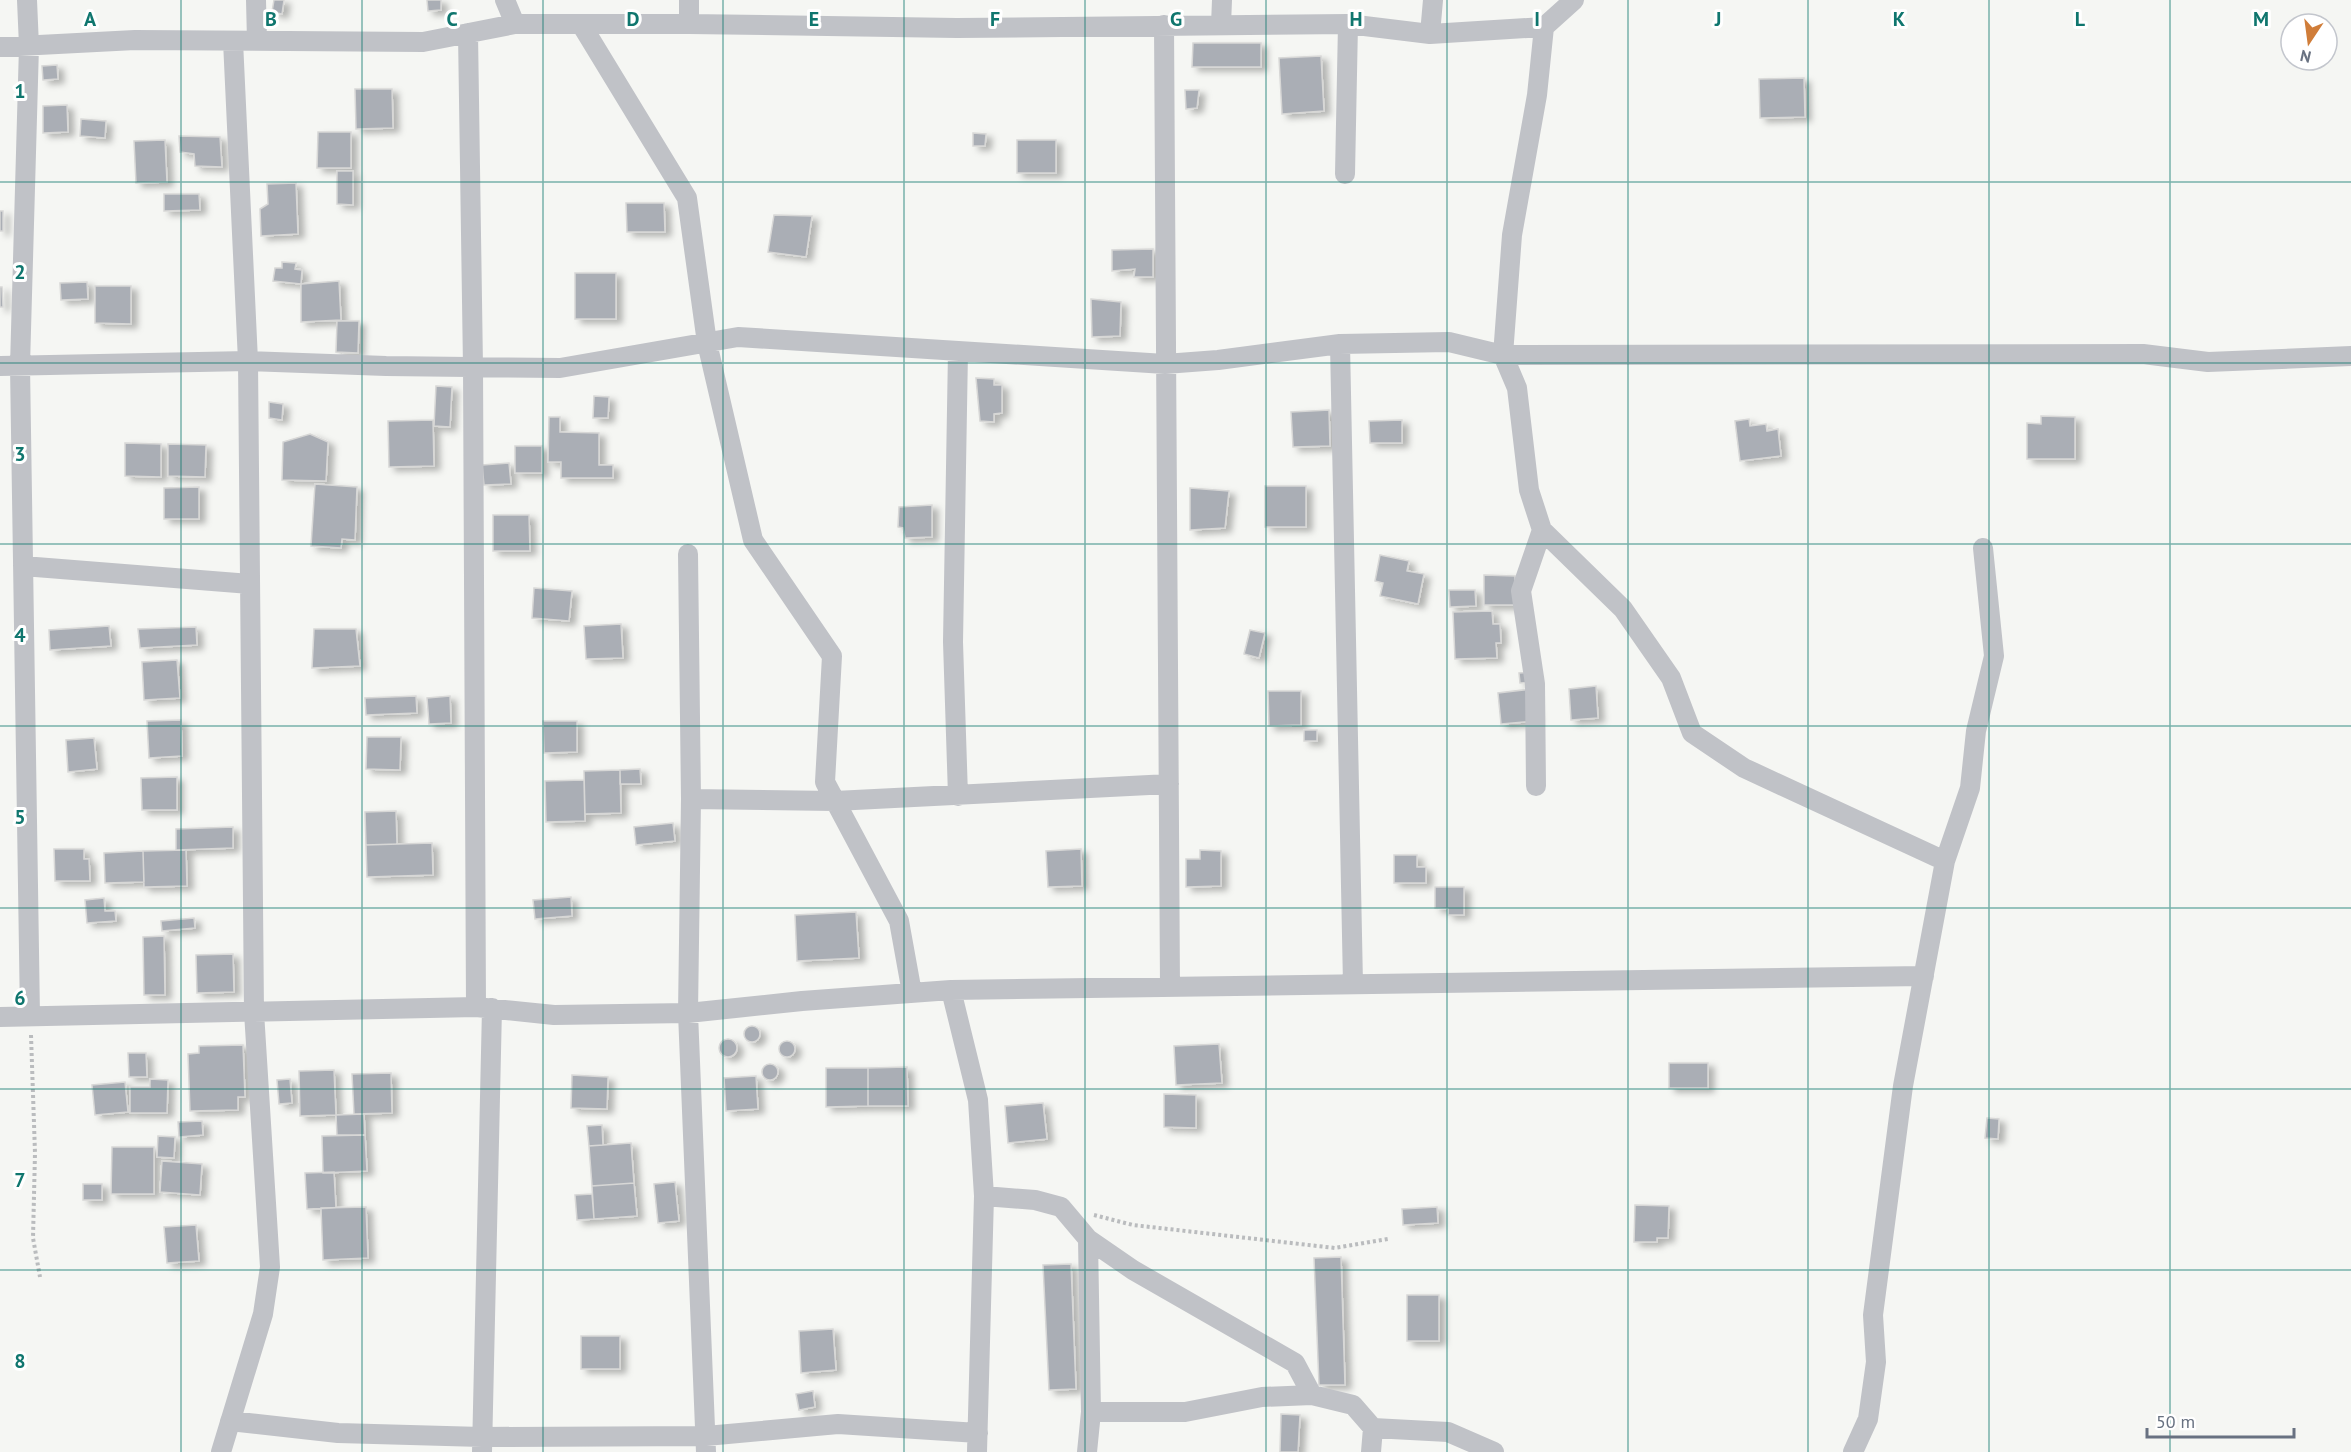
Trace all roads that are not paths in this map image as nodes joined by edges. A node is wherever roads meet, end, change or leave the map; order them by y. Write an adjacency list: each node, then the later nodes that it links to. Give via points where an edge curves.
1 (27, 0): 19 (street)
2 (256, 0): 18 (street)
3 (505, 0): 8 (street)
4 (689, 0): 10 (street)
5 (1222, 0): 13 (street)
6 (1433, 0): 16 (street)
7 (1574, 0): 14 (street)
8 (515, 24): 9 (street); 15 (street)
9 (581, 24): 10 (street); 22 (street, via 687,198)
10 (689, 24): 12 (street)
11 (1348, 24): 13 (street); 16 (street); 21 (street)
12 (1164, 26): 13 (street); 28 (street)
13 (1221, 26)
14 (1544, 27): 16 (street); 25 (street, via 1537,95 1512,235)
15 (468, 33): 18 (street, via 423,42); 31 (street)
16 (1430, 34)
17 (233, 40): 18 (street); 19 (street); 27 (street)
18 (257, 41)
19 (28, 46): 20 (street); 30 (street)
20 (0, 47)
21 (1346, 174)
22 (707, 343): 24 (street, via 738,337); 31 (street, via 560,368); 41 (street, via 753,540 832,656 825,782)
23 (1340, 344): 25 (street, via 1449,342); 28 (street); 44 (street)
24 (958, 351): 28 (street); 39 (street, via 953,642)
25 (1503, 355): 26 (street, via 2143,354 2208,362); 32 (street, via 1516,388 1529,490)
26 (2351, 356)
27 (248, 361): 30 (street); 31 (street); 36 (street)
28 (1165, 364): 37 (street)
29 (0, 366): 30 (street)
30 (20, 366): 35 (street)
31 (473, 367): 48 (street)
32 (1542, 530): 38 (street, via 1521,591 1535,684); 42 (street, via 1623,609 1671,678 1692,733 1744,768)
33 (1983, 548): 42 (street, via 1994,656 1976,730 1970,788)
34 (687, 554): 40 (street)
35 (23, 566): 36 (street); 51 (street)
36 (250, 584): 49 (street)
37 (1168, 784): 39 (street); 45 (street)
38 (1536, 786)
39 (958, 796): 41 (street)
40 (691, 799): 41 (street); 50 (street)
41 (835, 801): 47 (street, via 899,921)
42 (1945, 861): 43 (street)
43 (1924, 976): 44 (street); 66 (street, via 1903,1086 1873,1316 1876,1362 1868,1419)
44 (1353, 984): 45 (street)
45 (1170, 987): 46 (street)
46 (951, 990): 47 (street); 53 (street, via 978,1100)
47 (912, 993): 50 (street)
48 (484, 1008): 49 (street); 50 (street, via 554,1015); 60 (street)
49 (254, 1012): 51 (street); 57 (street, via 270,1267 263,1314)
50 (688, 1013): 61 (street)
51 (30, 1016): 52 (street)
52 (0, 1017)
53 (984, 1196): 54 (street, via 1035,1200 1061,1207); 59 (street)
54 (1088, 1239): 55 (street, via 1133,1270 1295,1363); 56 (street)
55 (1312, 1395): 56 (street, via 1262,1397 1185,1412); 58 (street, via 1353,1405)
56 (1091, 1412): 63 (street)
57 (230, 1421): 60 (street); 62 (street)
58 (1373, 1428): 64 (street); 65 (street, via 1448,1432)
59 (978, 1443): 61 (street, via 838,1424)
60 (482, 1444): 61 (street)
61 (706, 1444)
62 (221, 1452)
63 (1087, 1452)
64 (1371, 1452)
65 (1494, 1452)
66 (1853, 1452)

